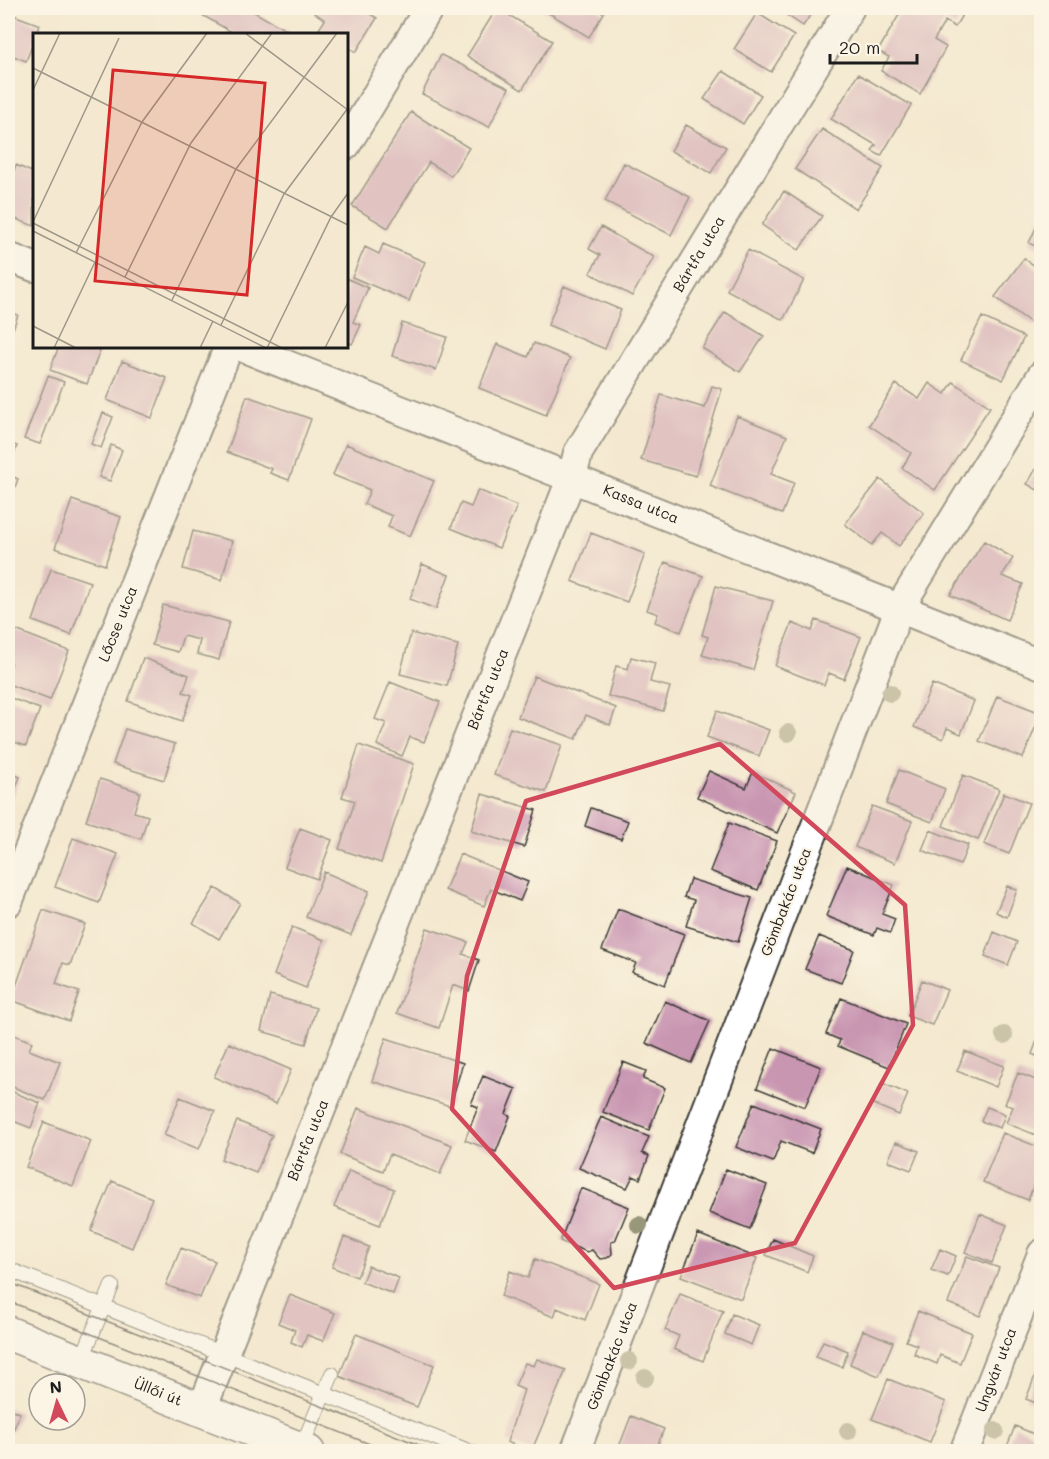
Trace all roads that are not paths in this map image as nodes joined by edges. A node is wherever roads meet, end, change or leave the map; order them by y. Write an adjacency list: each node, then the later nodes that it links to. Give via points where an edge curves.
1 (429, 8): 3 (street)
2 (850, 8): 9 (street, Bártfa utca, via 592,428 578,453)
3 (348, 142)
4 (8, 257): 5 (street)
5 (33, 267)
6 (228, 348): 12 (street, Lőcse utca)
7 (244, 348): 9 (street, Kassa utca)
8 (1041, 375): 10 (street, Gömbakác utca)
9 (572, 477): 10 (street, Kassa utca); 18 (street, Bártfa utca)
10 (900, 607): 11 (street, Kassa utca); 25 (street, Gömbakác utca)
11 (1041, 665)
12 (8, 902)
13 (1041, 1254): 26 (street, Ungvár utca)
14 (8, 1269): 16 (lane)
15 (112, 1287): 16 (lane)
16 (103, 1308): 18 (lane); 19 (lane)
17 (8, 1332): 19 (main road, Üllői út)
18 (222, 1355): 21 (lane); 22 (street, Bártfa utca)
19 (81, 1361): 22 (main road, Üllői út)
20 (332, 1374): 21 (lane)
21 (323, 1394): 23 (lane); 24 (lane)
22 (202, 1409): 23 (main road, Üllői út)
23 (305, 1450)
24 (471, 1452)
25 (575, 1452)
26 (964, 1452)

